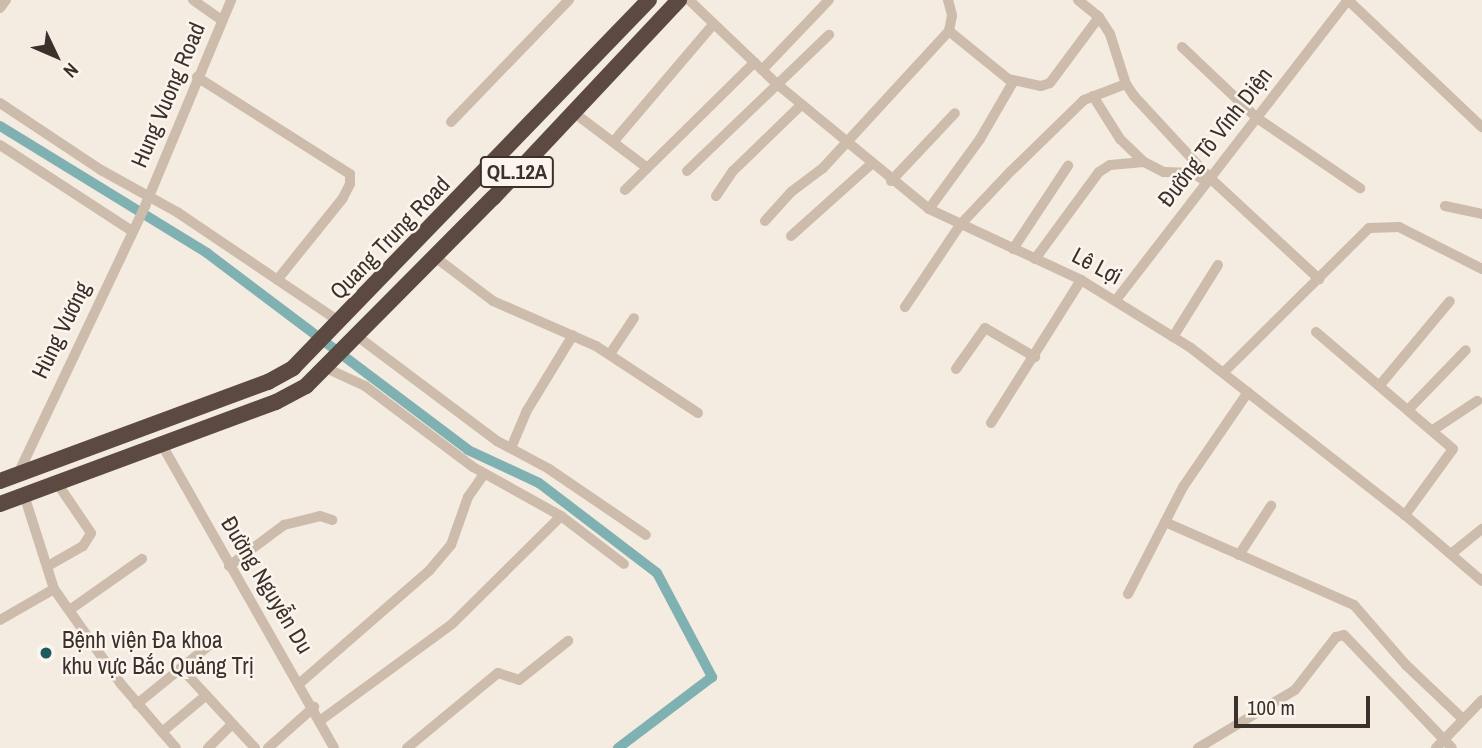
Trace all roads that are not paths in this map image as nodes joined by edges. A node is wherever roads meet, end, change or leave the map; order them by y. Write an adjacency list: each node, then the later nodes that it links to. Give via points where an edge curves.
1 (6, 0): 12 (street)
2 (193, 0): 14 (street)
3 (231, 0): 14 (street, Hung Vuong Road)
4 (569, 0): 30 (street)
5 (649, 0): 42 (highway, Quang Trung Road / QL.12A)
6 (679, 0): 27 (highway, Quang Trung Road / QL.12A)
7 (689, 0): 15 (street, Lê Lợi)
8 (829, 0): 19 (street)
9 (948, 0): 16 (street, via 952,15)
10 (1078, 0): 13 (street)
11 (1348, 0): 29 (street, Đường Tô Vĩnh Diện); 31 (street)
12 (0, 8)
13 (1100, 17): 21 (street, via 1050,83); 23 (street)
14 (222, 20): 20 (street, Hung Vuong Road)
15 (712, 26): 19 (street, Lê Lợi); 32 (street)
16 (949, 31): 21 (street); 33 (street)
17 (829, 35): 22 (street)
18 (1182, 47): 29 (street)
19 (758, 66): 22 (street, Lê Lợi); 38 (street)
20 (197, 76): 47 (street, Hung Vuong Road); 62 (street, via 350,174 351,184 343,198)
21 (1013, 82): 49 (street, via 984,133)
22 (777, 84): 26 (street, Lê Lợi); 39 (street, via 745,120)
23 (1126, 84): 24 (street); 40 (street)
24 (1093, 96): 35 (street, via 1120,139); 52 (street, via 1075,108)
25 (0, 103): 47 (street)
26 (801, 105): 33 (street, Lê Lợi); 45 (street, via 733,171)
27 (573, 113): 32 (street); 46 (highway, Quang Trung Road / QL.12A)
28 (956, 113): 41 (street)
29 (1257, 118): 40 (street, Đường Tô Vĩnh Diện); 43 (street)
30 (451, 122)
31 (1482, 127)
32 (614, 141): 38 (street)
33 (846, 144): 36 (street, Lê Lợi); 51 (street)
34 (0, 145): 53 (street)
35 (1144, 162): 40 (street, via 1164,172 1193,173); 57 (street, via 1110,165 1099,172)
36 (870, 165): 41 (street, Lê Lợi); 54 (street)
37 (1068, 166): 55 (street)
38 (646, 167): 44 (street)
39 (687, 171)
40 (1209, 180): 61 (street); 63 (street, Đường Tô Vĩnh Diện)
41 (891, 181): 49 (street, Lê Lợi)
42 (477, 182): 46 (highway); 67 (highway, Quang Trung Road / QL.12A)
43 (1360, 188)
44 (625, 190)
45 (716, 196)
46 (493, 198): 56 (highway, Quang Trung Road / QL.12A)
47 (147, 202): 53 (street, Hùng Vương); 62 (street, via 177,212)
48 (1446, 206): 50 (street)
49 (929, 209): 52 (street, Lê Lợi)
50 (1482, 214)
51 (765, 221)
52 (960, 225): 55 (street, Lê Lợi); 65 (street)
53 (133, 229): 89 (street, Hùng Vương)
54 (791, 236)
55 (1013, 249): 57 (street, Lê Lợi)
56 (435, 257): 69 (street, via 498,304); 71 (highway, Quang Trung Road / QL.12A)
57 (1035, 259): 60 (street, Lê Lợi)
58 (1218, 265): 70 (street)
59 (1482, 269): 61 (street, via 1444,246 1394,226 1366,229)
60 (1081, 279): 63 (street, Lê Lợi); 74 (street)
61 (1319, 279): 77 (street)
62 (277, 281): 67 (street)
63 (1116, 300): 70 (street, Lê Lợi)
64 (1450, 301): 78 (street)
65 (905, 307)
66 (634, 318): 73 (street)
67 (339, 324): 81 (highway, QL.12A, via 293,368)
68 (1316, 332): 78 (street)
69 (573, 335): 73 (street); 88 (street, via 526,412)
70 (1173, 337): 77 (street, Lê Lợi)
71 (355, 339): 75 (highway, QL.12A); 88 (street)
72 (1466, 350): 82 (street)
73 (610, 354): 83 (street)
74 (1035, 357): 76 (street, via 985,328); 84 (street)
75 (329, 364): 85 (highway, QL.12A, via 306,386 276,402); 90 (street)
76 (956, 369)
77 (1224, 372): 79 (street, Lê Lợi)
78 (1380, 385): 82 (street)
79 (1248, 392): 96 (street, Lê Lợi); 99 (street, via 1193,471)
80 (1476, 401): 86 (street)
81 (199, 408): 85 (highway); 89 (highway, QL.12A)
82 (1408, 410): 86 (street)
83 (698, 413)
84 (991, 423)
85 (206, 429): 87 (highway, QL.12A)
86 (1433, 430): 96 (street, via 1454,452)
87 (162, 445): 92 (highway, QL.12A); 107 (street, Đường Nguyễn Du)
88 (511, 448): 101 (street)
89 (18, 474): 91 (highway, QL.12A); 93 (highway)
90 (484, 474): 97 (street); 116 (street, via 468,497 442,557)
91 (0, 481)
92 (57, 483): 93 (highway, QL.12A); 106 (street, via 91,533 83,546)
93 (24, 495): 94 (highway, QL.12A); 106 (street)
94 (0, 504)
95 (1271, 506): 103 (street)
96 (1405, 515): 102 (street, Lê Lợi)
97 (561, 516): 105 (street); 122 (street, via 473,607)
98 (332, 520): 107 (street, via 320,516 284,525)
99 (1166, 522): 103 (street); 110 (street)
100 (1482, 529): 102 (street)
101 (646, 535)
102 (1451, 554): 108 (street, Lê Lợi)
103 (1239, 555): 121 (street, via 1354,605 1406,665)
104 (142, 559): 111 (street)
105 (624, 564)
106 (48, 566): 109 (street)
107 (229, 566): 116 (street, Đường Nguyễn Du)
108 (1482, 580)
109 (54, 589): 111 (street); 112 (street)
110 (1128, 594)
111 (71, 609): 119 (street)
112 (0, 621)
113 (218, 638): 115 (street)
114 (568, 641): 131 (street, via 519,680 498,673)
115 (181, 668): 117 (street); 119 (street)
116 (300, 683): 120 (street, Đường Nguyễn Du)
117 (204, 697): 123 (street); 124 (street)
118 (1482, 700): 121 (street)
119 (137, 704): 124 (street)
120 (314, 707): 122 (street, Đường Nguyễn Du); 129 (street)
121 (1463, 719): 125 (street)
122 (321, 720): 130 (street, Đường Nguyễn Du)
123 (231, 725): 127 (street); 128 (street)
124 (162, 732): 126 (street)
125 (1444, 746): 132 (street, via 1344,635 1336,637 1295,690)
126 (176, 748)
127 (208, 748)
128 (255, 748)
129 (268, 748)
130 (334, 748)
131 (407, 748)
132 (1198, 748)

